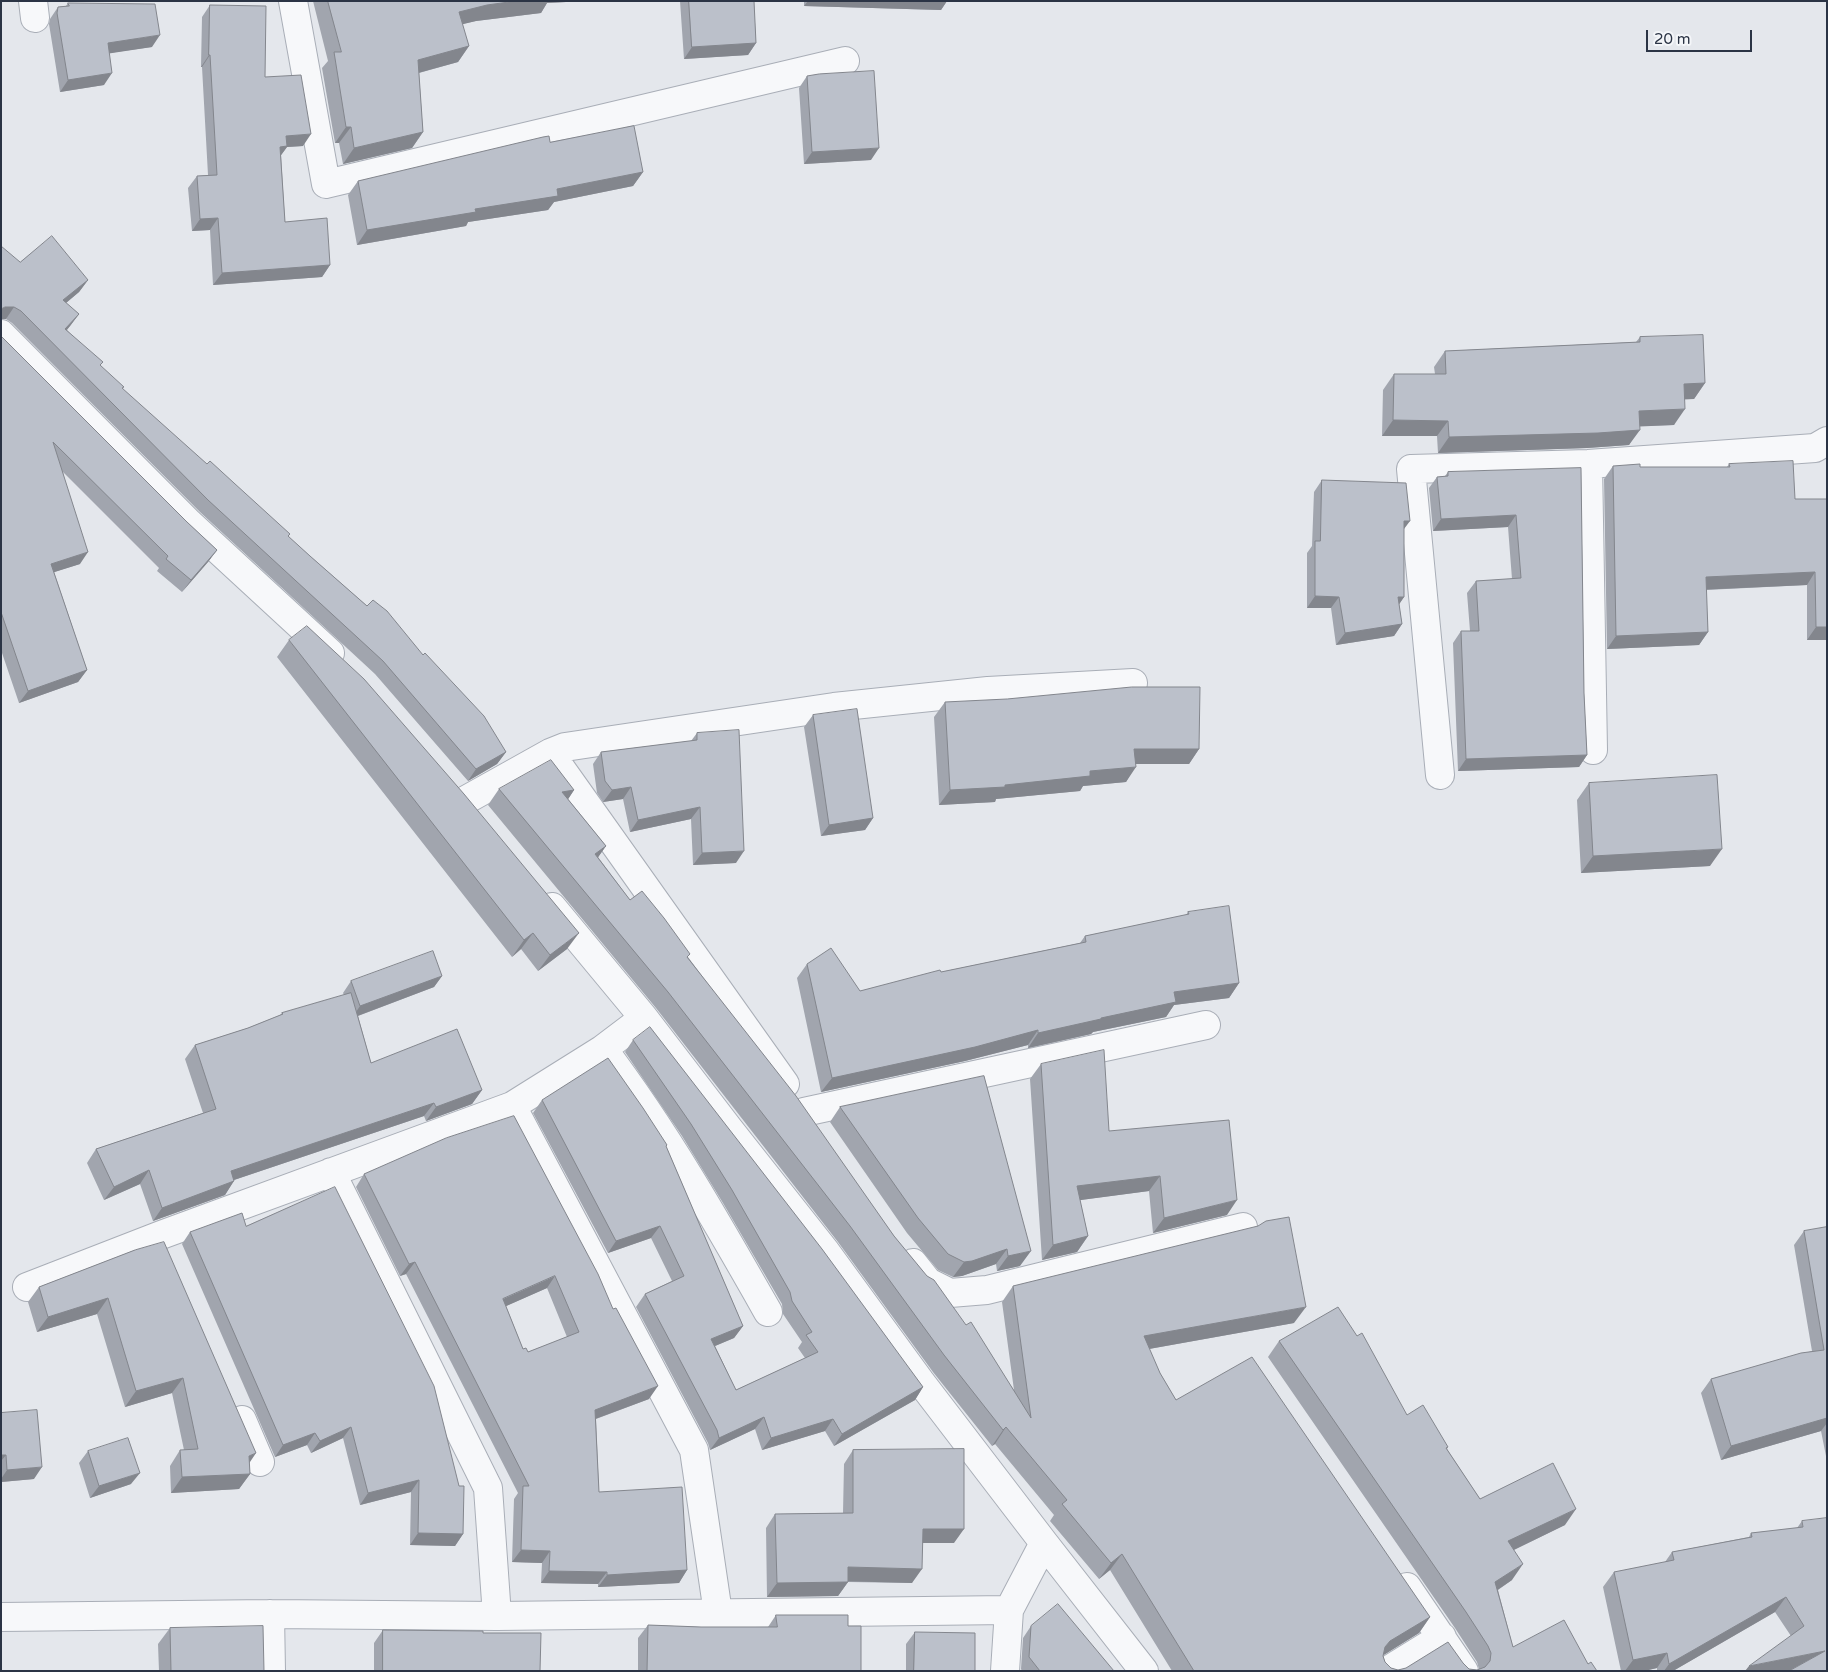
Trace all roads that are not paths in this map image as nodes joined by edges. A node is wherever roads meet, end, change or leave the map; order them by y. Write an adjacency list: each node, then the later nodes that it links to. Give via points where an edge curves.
1 (293, 1): 2 (street, via 326,184)
2 (845, 61)
3 (1, 334): 6 (street, via 188,523)
4 (1827, 441): 5 (street, via 1815,448)
5 (1588, 464): 8 (street); 10 (street, via 1411,469)
6 (350, 672)
7 (1133, 683): 9 (street, via 988,690 834,707 565,747)
8 (1593, 750)
9 (550, 753): 12 (street); 19 (street)
10 (1440, 775)
11 (446, 779): 12 (street)
12 (464, 801): 13 (street)
13 (483, 823)
14 (539, 891): 15 (street)
15 (644, 1018): 17 (street); 28 (street, via 826,1252)
16 (1206, 1025): 19 (street)
17 (603, 1049): 18 (street); 25 (street, via 642,1103)
18 (512, 1106): 21 (street); 31 (street, via 694,1450)
19 (804, 1112): 20 (street)
20 (821, 1136)
21 (331, 1172): 24 (street, via 165,1244); 33 (street, via 488,1488)
22 (1243, 1227): 23 (street, via 987,1290 950,1293 928,1282)
23 (895, 1242)
24 (27, 1287)
25 (768, 1312)
26 (232, 1398): 27 (street)
27 (260, 1462)
28 (1044, 1543): 30 (street); 38 (street)
29 (1392, 1564): 35 (street)
30 (1009, 1610): 31 (street); 37 (street)
31 (718, 1613): 33 (street)
32 (270, 1614): 33 (street); 34 (street); 36 (street)
33 (497, 1616)
34 (1, 1617)
35 (1442, 1637): 39 (street); 40 (street)
36 (271, 1671)
37 (1005, 1671)
38 (1144, 1671)
39 (1387, 1671)
40 (1464, 1671)

